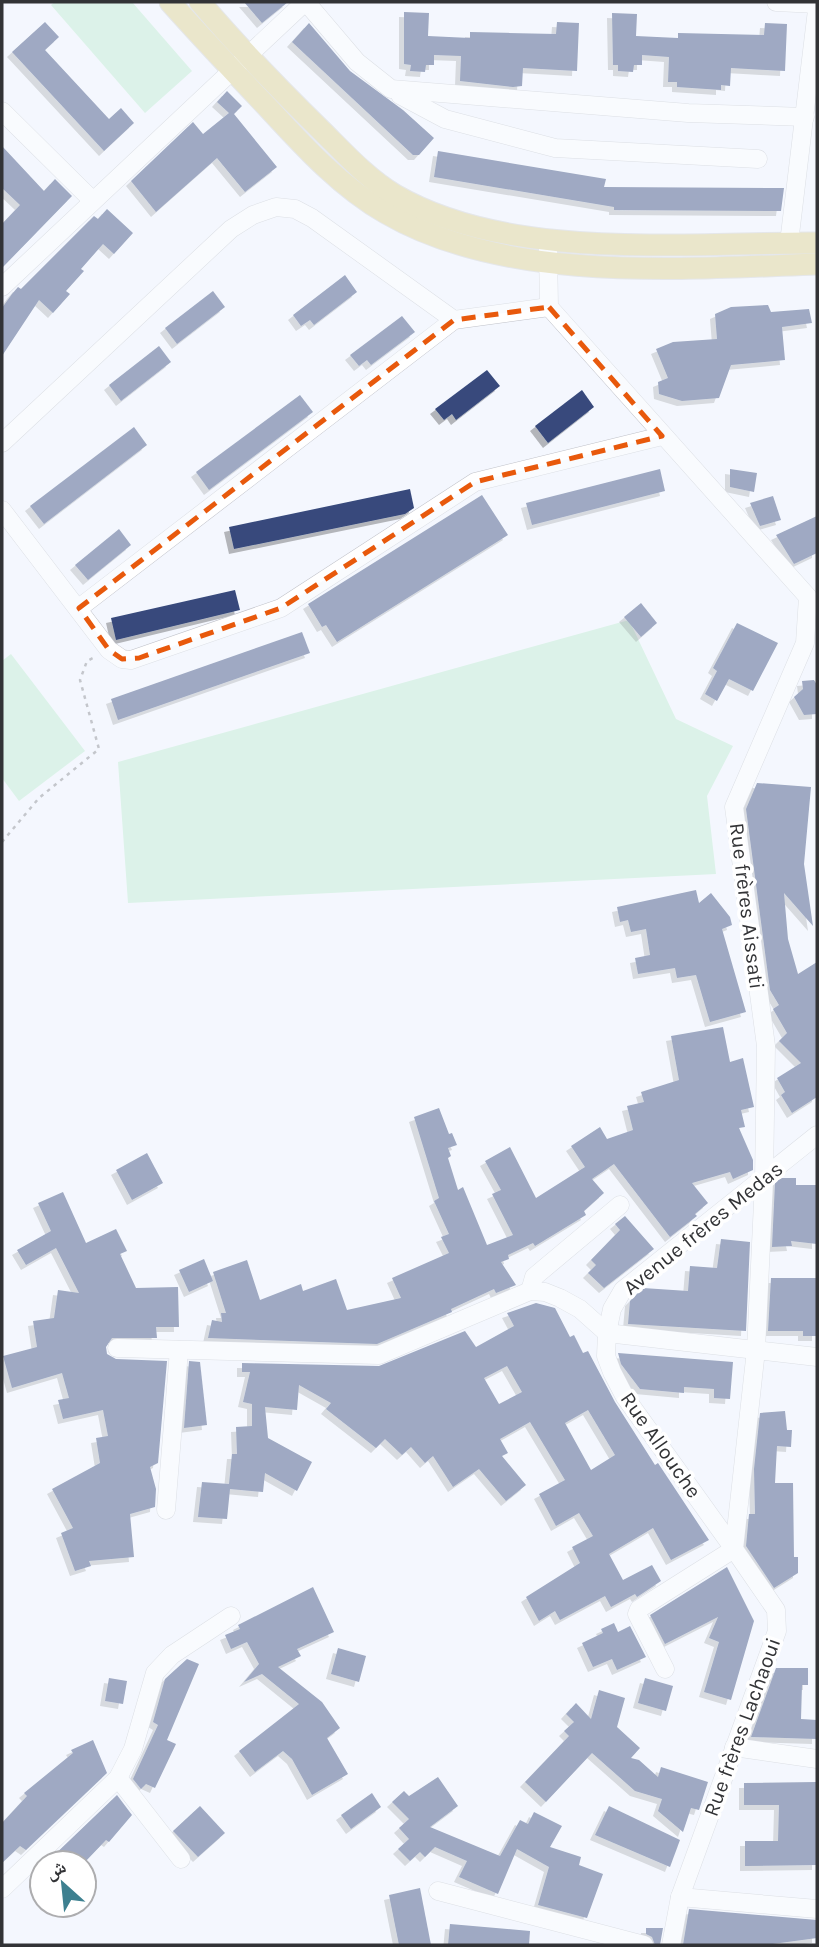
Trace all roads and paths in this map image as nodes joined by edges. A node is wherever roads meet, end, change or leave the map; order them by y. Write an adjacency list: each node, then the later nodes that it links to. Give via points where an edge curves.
1 (170, 2): 8 (main road)
2 (200, 2): 8 (main road)
3 (305, 2): 8 (street); 9 (street, via 357,62)
4 (776, 2): 5 (street)
5 (817, 4)
6 (817, 10): 7 (street)
7 (815, 62): 11 (street)
8 (239, 63): 13 (street); 14 (main road, via 395,195 450,220); 17 (main road, via 301,143 384,212 444,242)
9 (391, 89): 11 (street, via 688,113); 12 (street, via 445,120 555,148)
10 (2, 111): 13 (street)
11 (804, 117): 15 (street)
12 (758, 159)
13 (92, 200): 19 (street)
14 (548, 238): 15 (main road); 17 (street)
15 (789, 243): 16 (main road)
16 (817, 243)
17 (548, 261): 18 (main road, via 649,267); 20 (street)
18 (817, 264)
19 (2, 287)
20 (549, 307): 21 (street); 22 (street, Rue frères Aissati)
21 (454, 320): 23 (street, via 312,218 295,209 276,207 253,215 210,247); 26 (street)
22 (662, 436): 25 (street, Rue frères Aissati); 27 (street, via 475,482 281,608 139,658 122,659)
23 (2, 443)
24 (2, 510): 26 (street)
25 (814, 600): 30 (street, Rue frères Aissati, via 805,642 734,807 766,1046)
26 (79, 608): 27 (street)
27 (109, 650): 28 (path, via 86,661 80,680 99,749 39,798)
28 (2, 842)
29 (817, 1135): 30 (street, Avenue frères Medas)
30 (764, 1181): 33 (street, Avenue frères Medas, via 623,1290 612,1309); 36 (street, Rue frères Aissati)
31 (620, 1205): 32 (street, via 534,1277)
32 (530, 1291): 33 (street, via 570,1303); 35 (street, via 379,1355)
33 (607, 1334): 36 (street); 39 (street, Rue Allouche, via 606,1356 625,1397)
34 (117, 1348): 35 (street)
35 (179, 1350): 38 (street)
36 (756, 1350): 37 (street); 39 (street)
37 (817, 1356)
38 (166, 1510)
39 (734, 1549): 41 (street, via 639,1609 637,1614); 42 (street, Rue frères Lachaoui, via 778,1619)
40 (231, 1616): 44 (street, via 172,1655 155,1673 133,1749)
41 (665, 1669)
42 (734, 1746): 43 (street); 48 (street, Rue frères Lachaoui)
43 (817, 1759)
44 (118, 1778): 45 (street); 46 (street)
45 (181, 1859)
46 (2, 1889)
47 (438, 1891): 50 (street)
48 (680, 1897): 49 (street); 51 (street, Rue frères Lachaoui)
49 (817, 1909)
50 (644, 1945)
51 (671, 1945)

